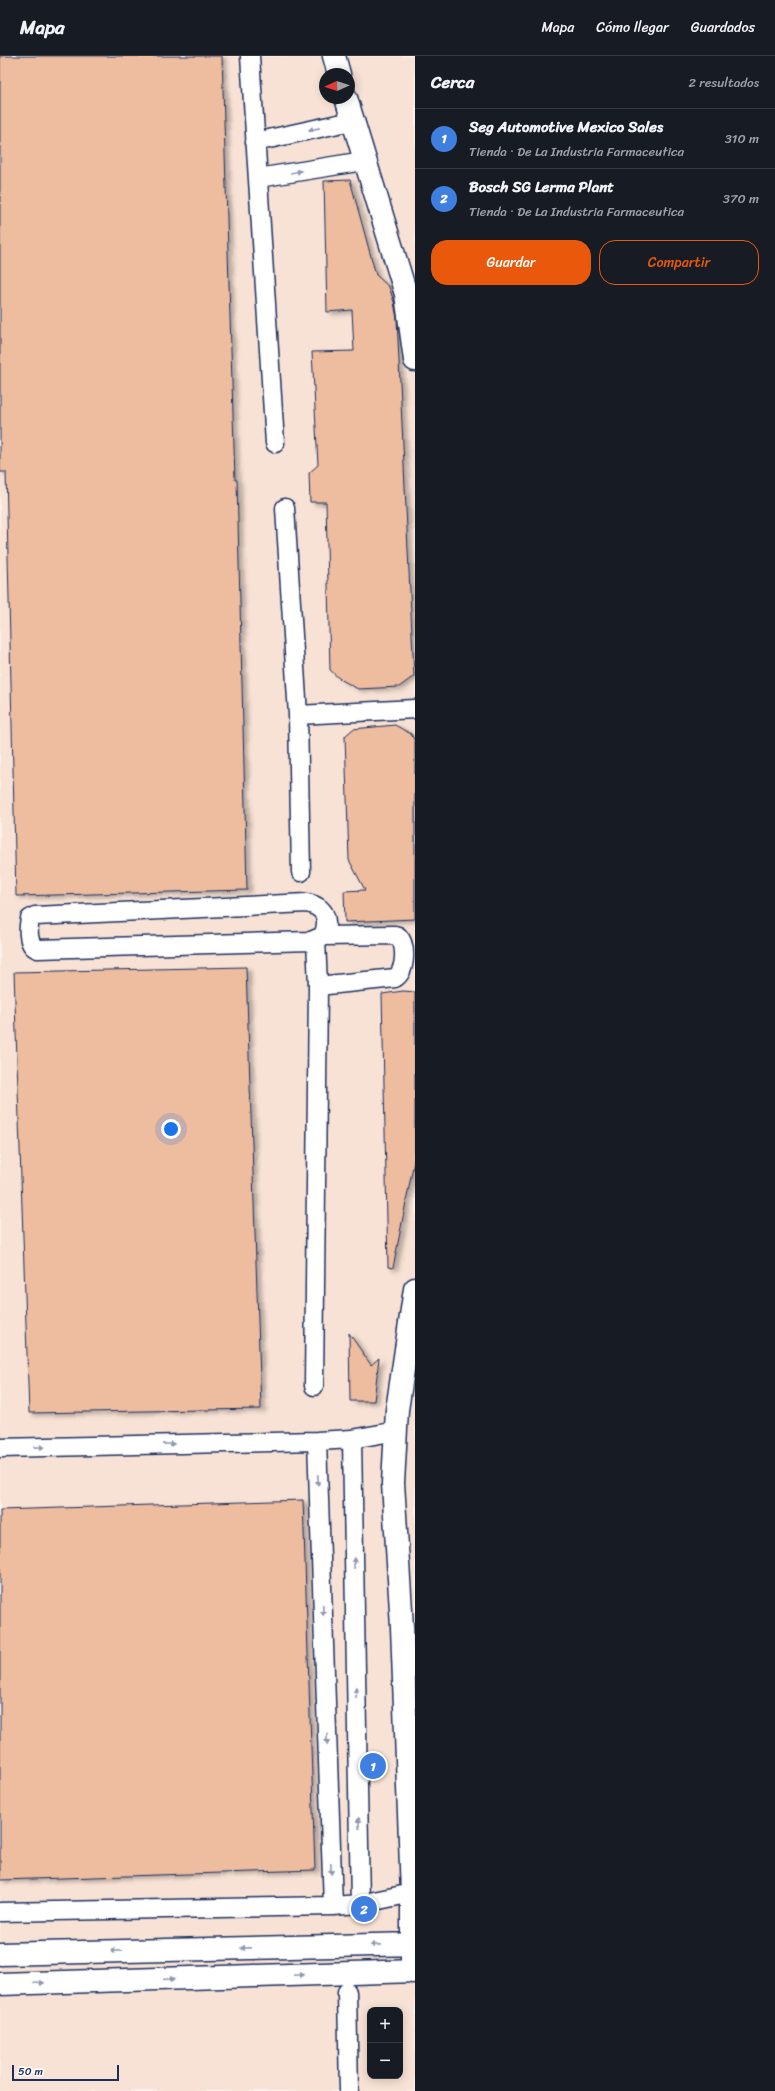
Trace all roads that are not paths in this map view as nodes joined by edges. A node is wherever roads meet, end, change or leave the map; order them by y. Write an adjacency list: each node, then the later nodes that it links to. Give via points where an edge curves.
1 (250, 56): 6 (lane)
2 (334, 56): 3 (main road)
3 (337, 68)
4 (348, 104): 5 (main road)
5 (352, 121): 6 (lane, one-way to 6); 7 (main road)
6 (255, 142): 8 (lane)
7 (364, 161): 8 (lane, one-way to 7); 9 (main road, via 406,294)
8 (258, 178): 10 (lane)
9 (415, 360)
10 (274, 443)
11 (285, 508): 13 (lane)
12 (415, 709): 13 (lane)
13 (298, 715): 14 (lane)
14 (301, 872)
15 (320, 938): 15 (lane, via 38,949 31,942 29,925 30,919 35,916 307,903 320,908 325,915 327,926); 16 (lane, via 398,936); 17 (lane)
16 (409, 956): 17 (lane, via 402,972 395,978)
17 (318, 986): 19 (lane)
18 (415, 1289): 20 (main road, via 397,1410)
19 (314, 1386)
20 (397, 1431): 21 (lane); 24 (main road, via 393,1483)
21 (352, 1438): 22 (lane); 26 (lane, one-way to 21)
22 (317, 1441): 23 (lane, one-way to 22); 27 (lane, one-way to 27)
23 (0, 1448)
24 (408, 1626): 25 (main road)
25 (412, 1893): 26 (lane); 29 (main road)
26 (360, 1904): 27 (lane)
27 (333, 1906): 28 (lane)
28 (0, 1912)
29 (414, 1944): 30 (main road, one-way to 30); 31 (main road)
30 (0, 1954)
31 (414, 1972): 32 (main road, one-way to 31)
32 (0, 1984)
33 (347, 1992): 34 (lane)
34 (349, 2091)

